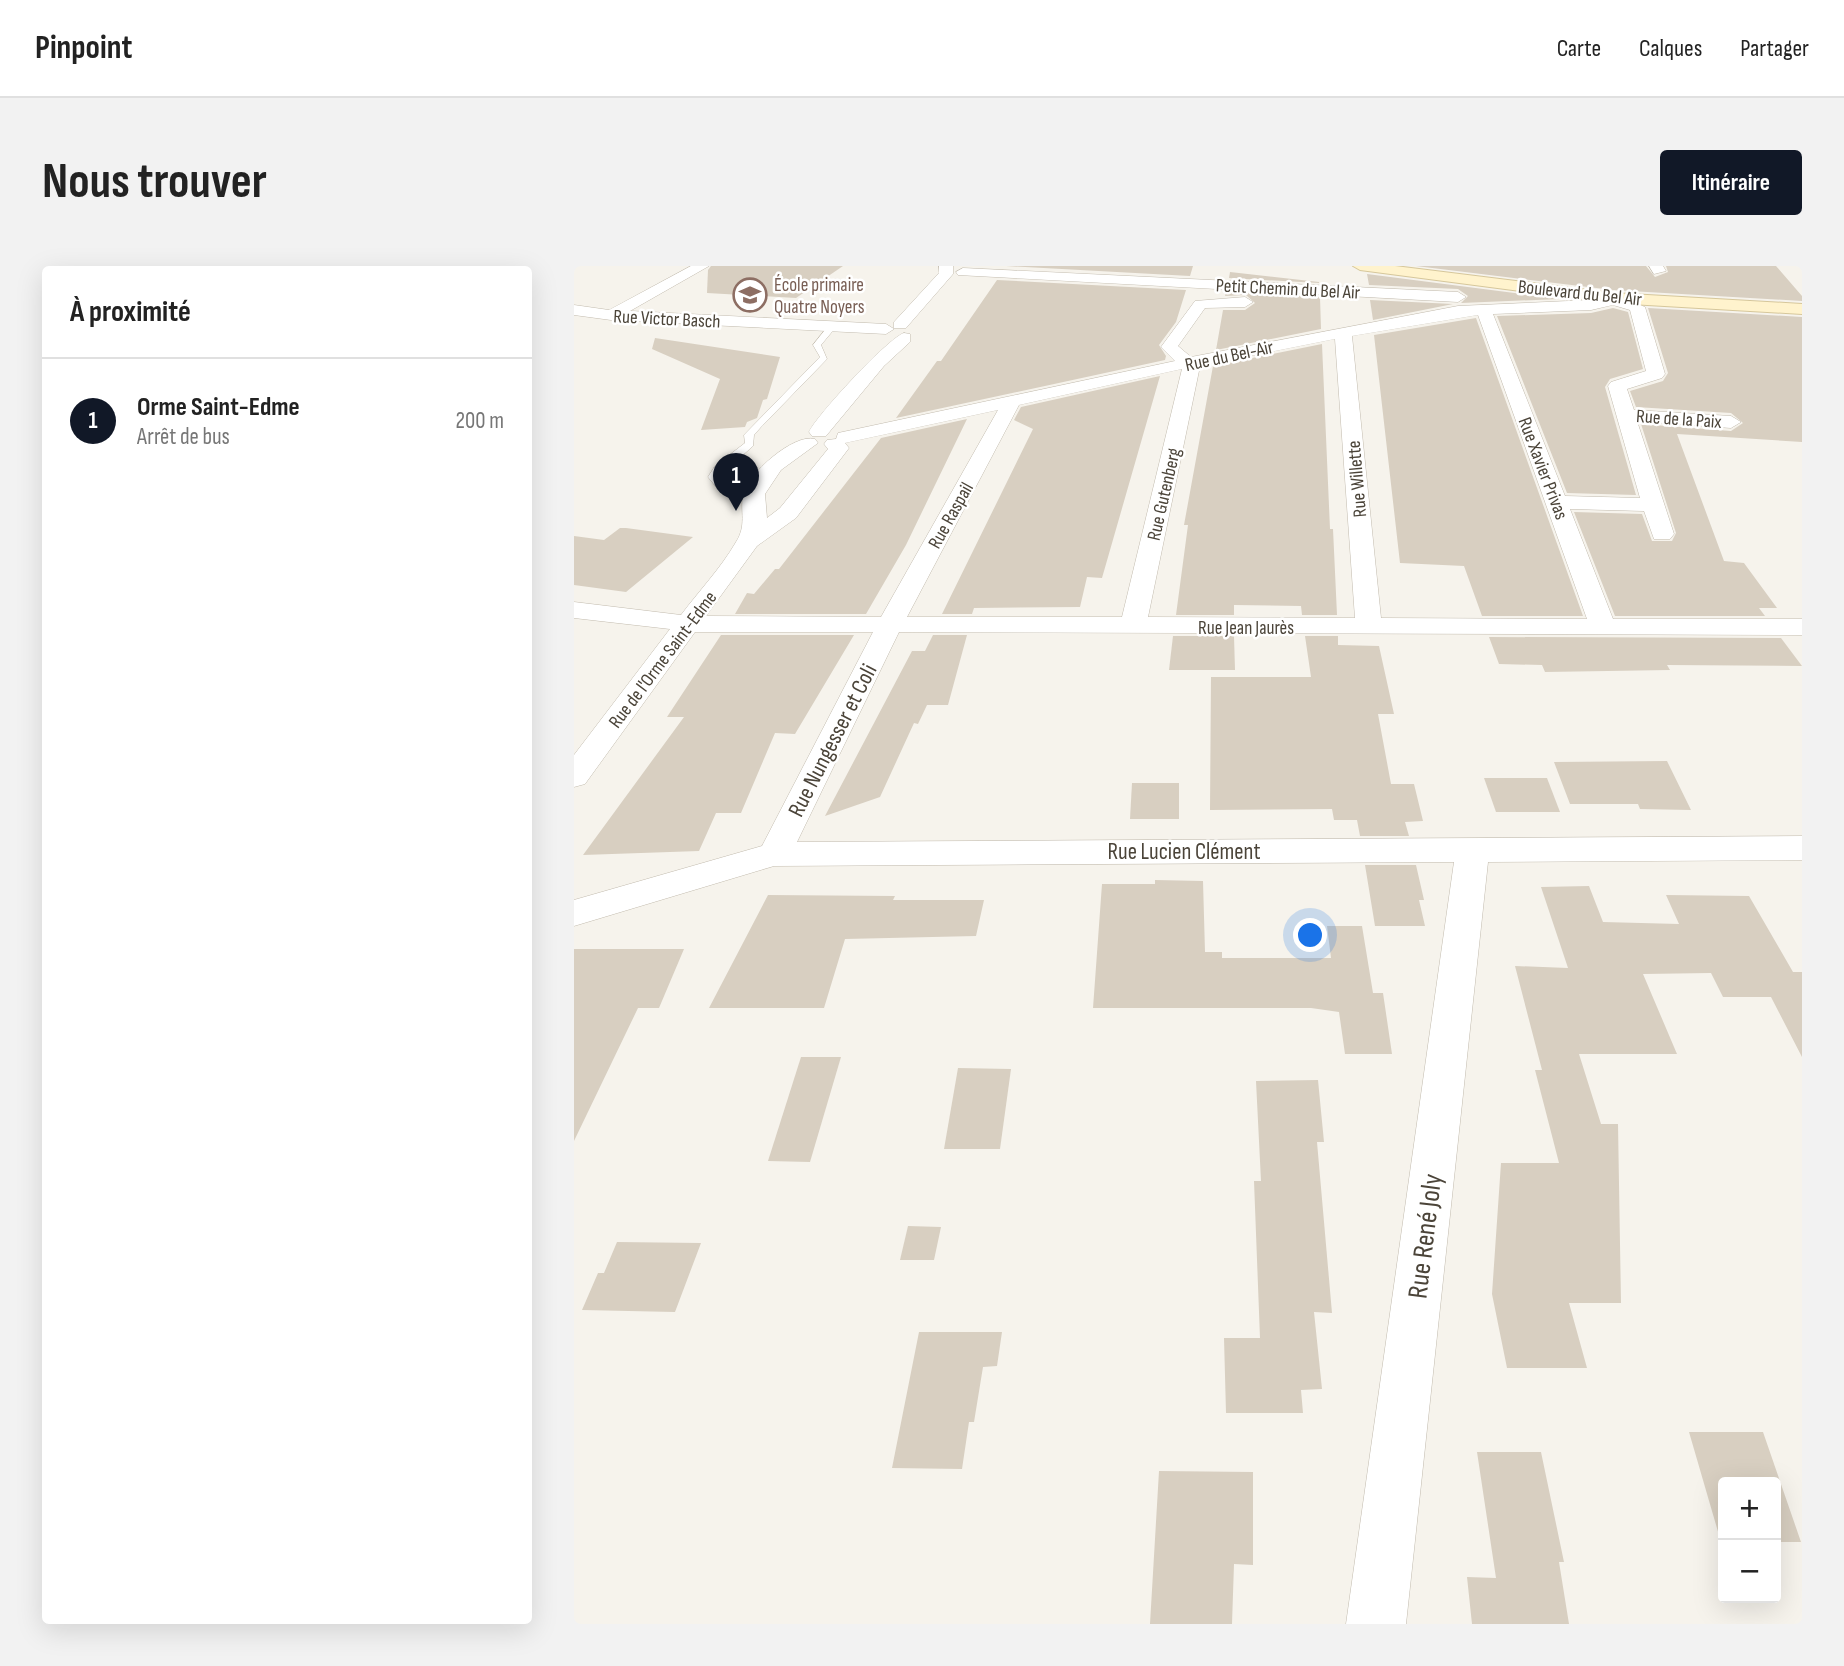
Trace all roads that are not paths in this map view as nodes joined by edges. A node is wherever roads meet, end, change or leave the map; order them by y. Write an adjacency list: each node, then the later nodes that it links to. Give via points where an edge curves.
1 (702, 266): 11 (street)
2 (946, 266): 15 (street, Rue de l'Orme Saint-Edme, via 946,274)
3 (1360, 266): 5 (main road, Boulevard du Bel Air)
4 (962, 269): 6 (street); 7 (street, Petit Chemin du Bel Air)
5 (1613, 299): 8 (main road, Boulevard du Bel Air); 10 (street, Rue du Bel-Air, via 1591,305); 20 (street, Rue de la Paix, via 1637,307 1656,374 1617,386)
6 (942, 301)
7 (1252, 301): 10 (street, Petit Chemin du Bel Air, via 1461,297); 16 (street, via 1200,304 1170,347)
8 (1802, 309)
9 (574, 310): 11 (street, Rue Victor Basch)
10 (1484, 311): 14 (street, Rue du Bel-Air, via 1458,311); 23 (street, Rue Xavier Privas)
11 (603, 314): 12 (street); 13 (street, Rue Victor Basch)
12 (574, 320)
13 (832, 327): 15 (street, Rue Victor Basch); 24 (lane, via 817,345 824,357 804,383 757,424 749,435 750,444 713,477)
14 (1343, 331): 16 (street, Rue du Bel-Air); 31 (street, Rue Willette)
15 (903, 336): 17 (street, Rue de l'Orme Saint-Edme, via 912,349); 22 (street, Rue de l'Orme Saint-Edme, via 840,407)
16 (1190, 362): 18 (street, Rue du Bel-Air); 33 (street, Rue Gutenberg)
17 (895, 370)
18 (1011, 403): 22 (street, Rue du Bel-Air); 30 (street, Rue Raspail)
19 (861, 414): 22 (street, Rue de l'Orme Saint-Edme)
20 (1626, 415): 21 (street, Rue de la Paix); 25 (street, Rue de la Paix)
21 (1731, 422)
22 (829, 438): 24 (street, Rue de l'Orme Saint-Edme); 27 (street, Rue de l'Orme Saint-Edme, via 839,448 788,513)
23 (1557, 502): 25 (street); 32 (street, Rue Xavier Privas)
24 (755, 505): 27 (street, Rue de l'Orme Saint-Edme)
25 (1653, 505): 26 (street, Rue de la Paix)
26 (1662, 534)
27 (749, 541): 29 (street, Rue de l'Orme Saint-Edme)
28 (574, 610): 29 (street, Rue Jean Jaurès)
29 (690, 624): 30 (street, Rue Jean Jaurès); 35 (street, Rue de l'Orme Saint-Edme)
30 (890, 626): 33 (street, Rue Jean Jaurès); 38 (street, Rue Nungesser et Coli)
31 (1369, 626): 32 (street, Rue Jean Jaurès); 33 (street, Rue Jean Jaurès)
32 (1603, 626): 34 (street, Rue Jean Jaurès)
33 (1133, 627)
34 (1802, 627)
35 (574, 777)
36 (1473, 848): 37 (street, Rue Lucien Clément); 38 (street, Rue Lucien Clément); 40 (street, Rue René Joly)
37 (1802, 848)
38 (774, 854): 39 (street, Rue Lucien Clément)
39 (574, 913)
40 (1376, 1624)

